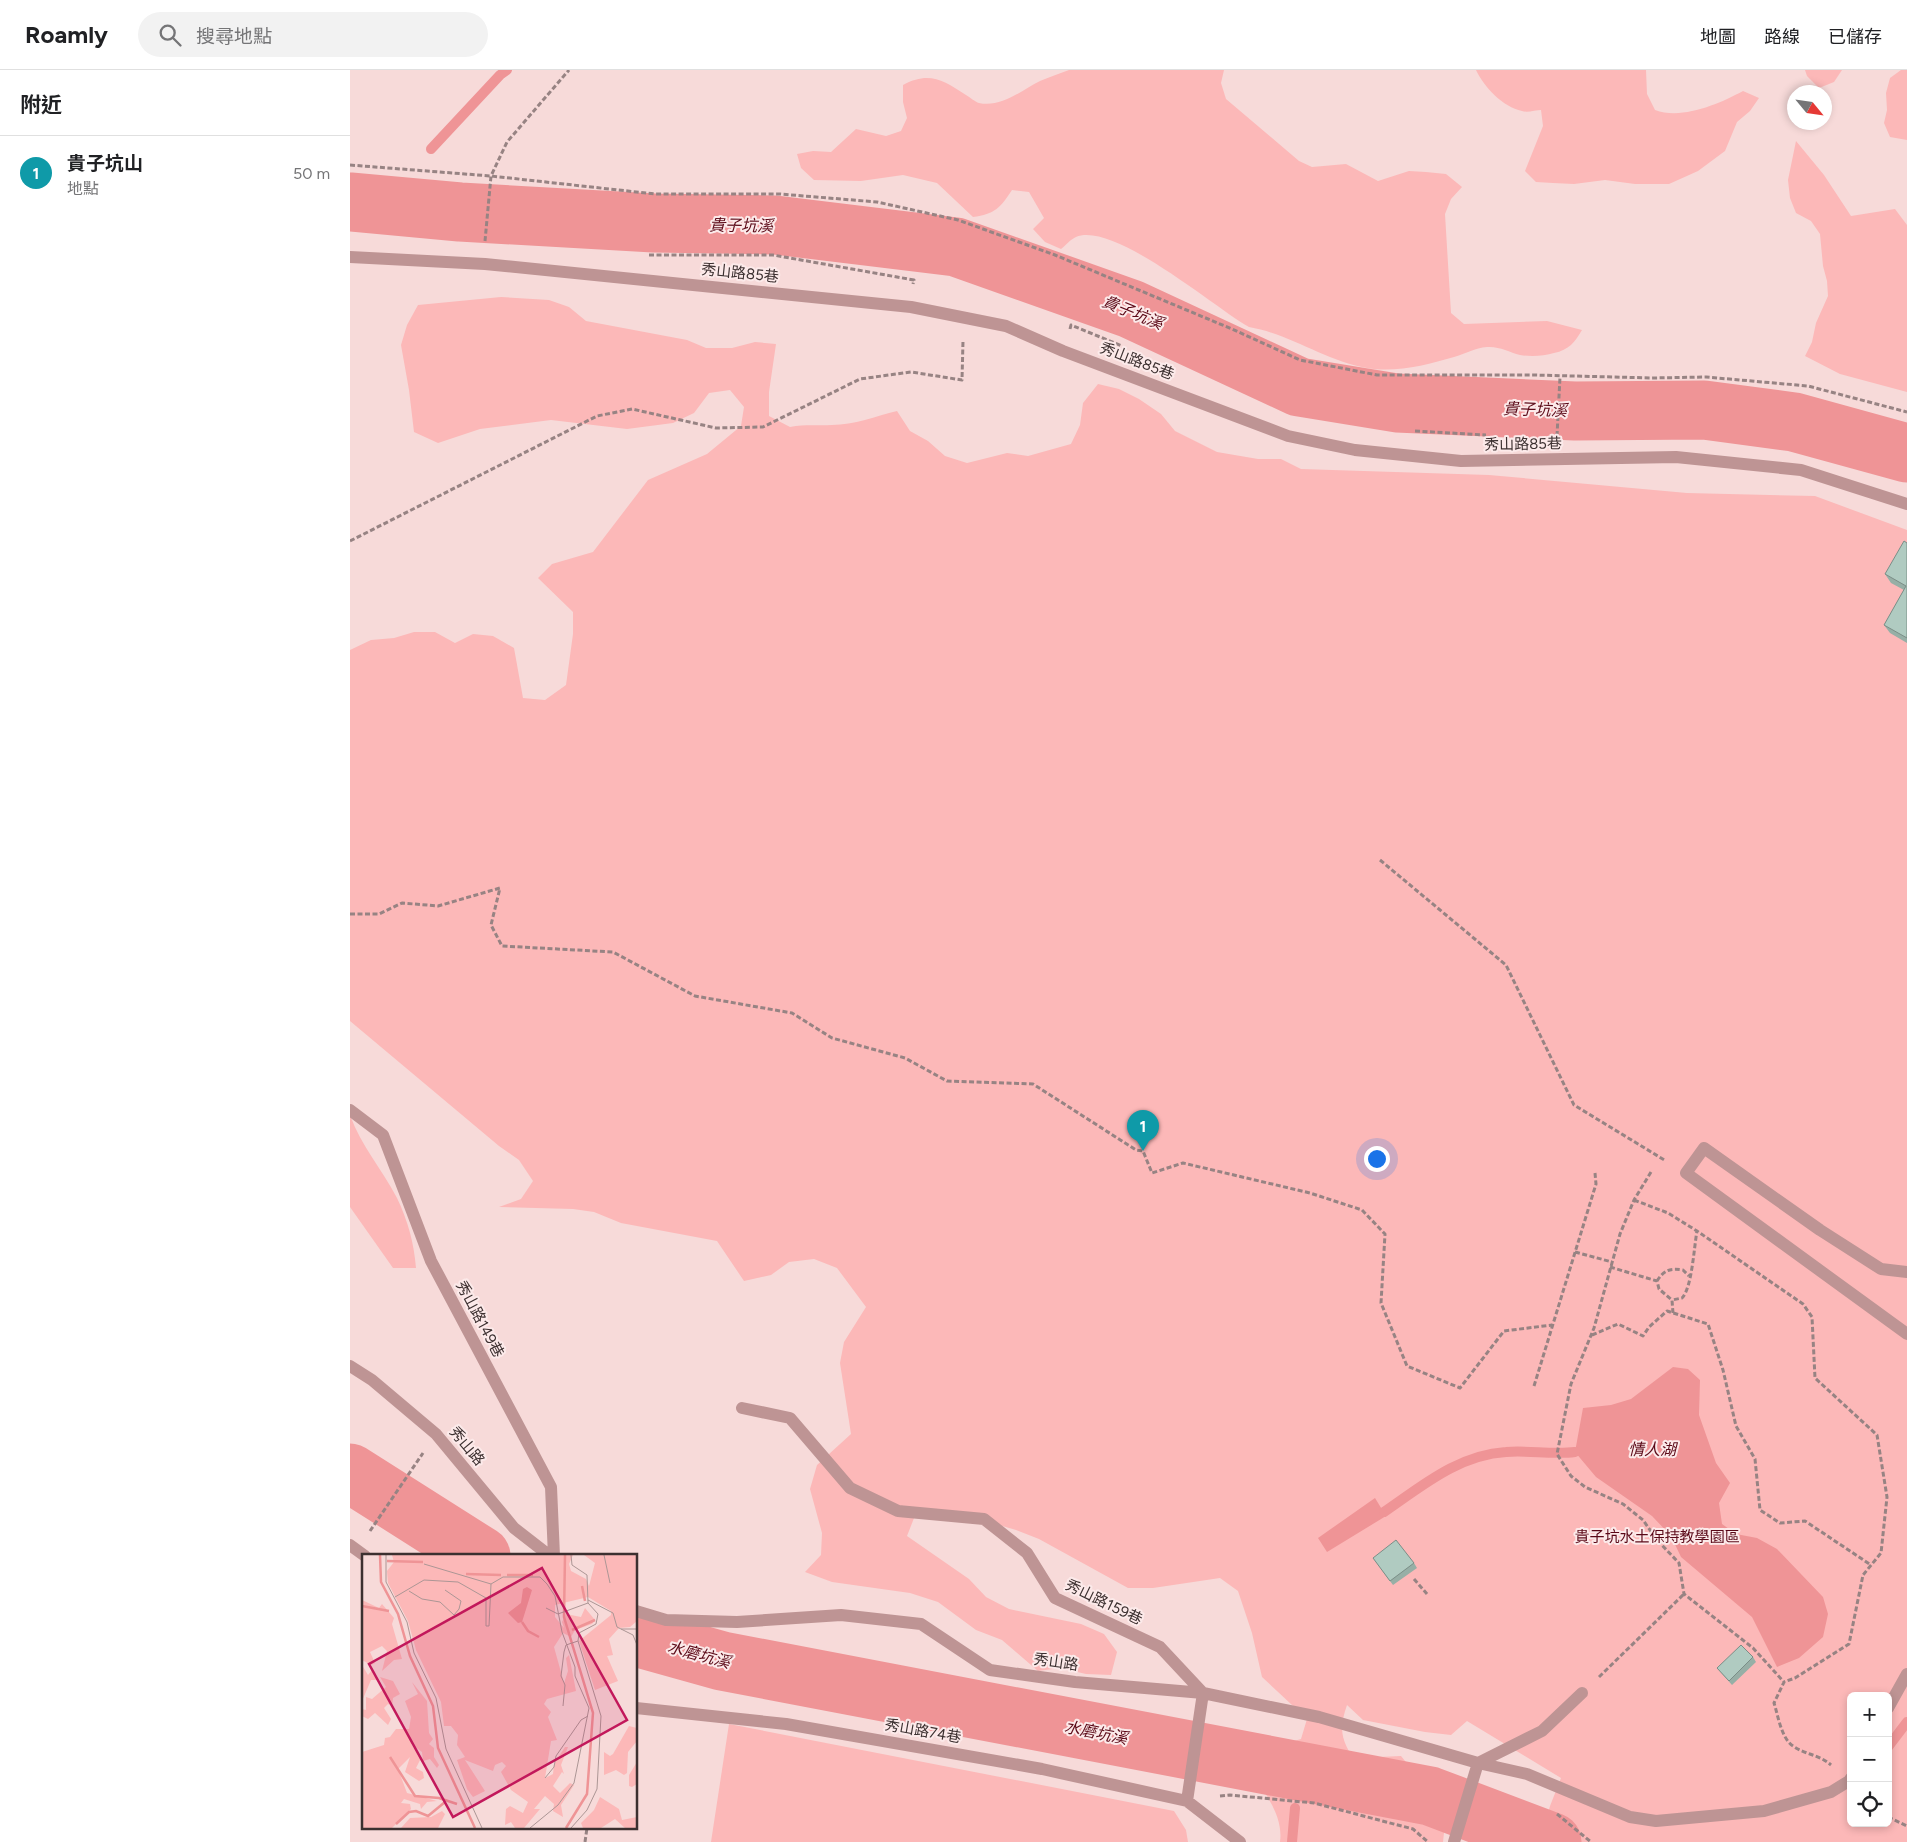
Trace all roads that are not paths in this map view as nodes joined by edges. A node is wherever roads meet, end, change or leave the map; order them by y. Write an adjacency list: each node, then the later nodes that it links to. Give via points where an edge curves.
1 (350, 257): 2 (street, 秀山路85巷, via 485,264 911,307 1006,326 1288,436 1355,450 1461,461 1676,457 1801,470)
2 (1907, 504)
3 (350, 1110): 11 (street, 秀山路149巷, via 382,1136 431,1261 551,1487)
4 (1907, 1272): 5 (street, via 1881,1269 1704,1148 1686,1173)
5 (1907, 1334)
6 (350, 1366): 10 (street, 秀山路, via 372,1380 436,1434 514,1528)
7 (742, 1408): 14 (street, 秀山路159巷, via 790,1418 850,1488 898,1511 984,1519 1027,1553 1055,1598 1160,1647)
8 (350, 1545): 9 (street)
9 (362, 1554)
10 (547, 1554)
11 (554, 1554)
12 (638, 1612): 14 (street, 秀山路, via 666,1620 737,1622 840,1615 921,1624 990,1670 1075,1682)
13 (1907, 1674): 16 (street)
14 (1203, 1693): 18 (street, 秀山路, via 1319,1717); 20 (street)
15 (1582, 1693): 18 (street, via 1542,1731)
16 (1892, 1701)
17 (638, 1708): 20 (street, 秀山路74巷, via 786,1724 1042,1769)
18 (1478, 1763): 19 (street, 秀山路, via 1527,1774 1630,1817 1656,1821 1764,1811 1832,1792); 22 (street)
19 (1847, 1782)
20 (1187, 1801): 21 (street)
21 (1240, 1842)
22 (1454, 1842)

